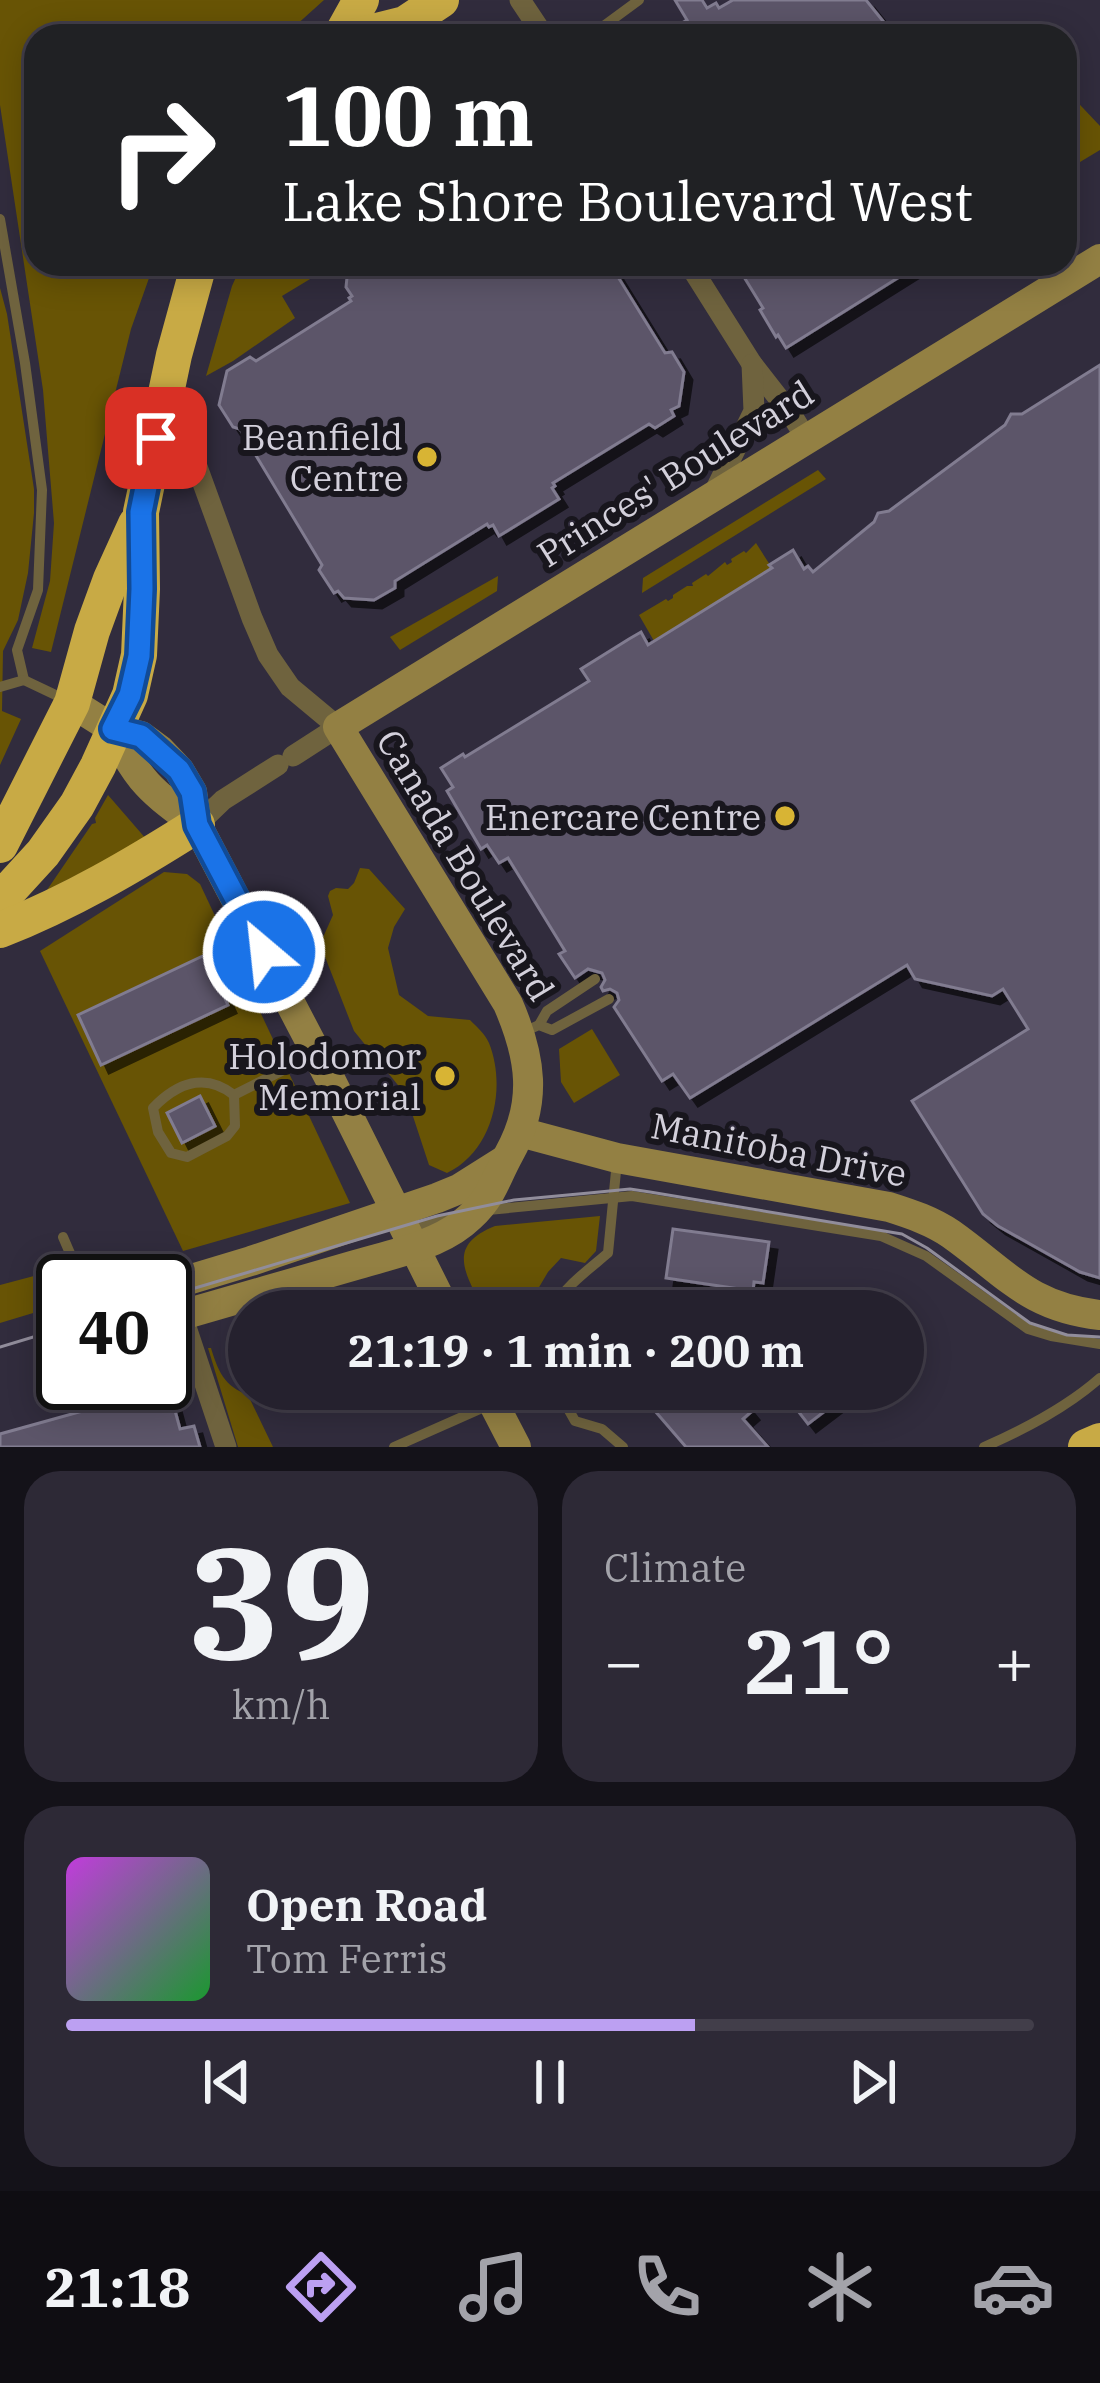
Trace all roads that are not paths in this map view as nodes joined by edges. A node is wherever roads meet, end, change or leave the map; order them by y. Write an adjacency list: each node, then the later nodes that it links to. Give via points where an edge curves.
1 (441, 0): 3 (highway)
2 (642, 0): 4 (lane)
3 (405, 24)
4 (607, 24)
5 (0, 219): 14 (lane, via 42,490 38,590 17,650)
6 (196, 276): 10 (highway)
7 (697, 276): 9 (street)
8 (1072, 276): 11 (street, Princes' Boulevard)
9 (752, 364): 11 (street); 12 (street, via 754,411)
10 (164, 401): 13 (highway); 17 (street, Canada Boulevard, via 192,452 268,655 290,687)
11 (806, 438): 12 (street, Princes' Boulevard)
12 (712, 496): 17 (street, Princes' Boulevard)
13 (141, 512): 16 (highway); 18 (highway, via 139,656)
14 (23, 680): 15 (lane); 16 (lane)
15 (0, 687)
16 (72, 703): 18 (street); 20 (highway)
17 (338, 728): 19 (street, Princes' Boulevard); 25 (street, Canada Boulevard)
18 (113, 729): 19 (street, via 140,778); 21 (highway, via 77,805)
19 (197, 825): 22 (highway); 26 (street)
20 (0, 845)
21 (0, 900)
22 (0, 930)
23 (595, 979): 25 (lane)
24 (609, 999): 25 (lane, via 551,1030)
25 (530, 1029): 28 (street, Canada Boulevard, via 527,1100)
26 (316, 1053): 27 (lane); 32 (street)
27 (234, 1095): 27 (lane, via 235,1126 227,1136 188,1157 171,1154 153,1108 169,1091 201,1082)
28 (513, 1146): 29 (street, Manitoba Drive); 31 (street); 32 (street)
29 (617, 1158): 30 (lane); 39 (street, Manitoba Drive, via 920,1217 1029,1295)
30 (614, 1196): 31 (lane); 37 (lane, via 608,1253); 40 (lane, via 881,1236 926,1256 1028,1328)
31 (474, 1213): 32 (street, via 446,1234)
32 (405, 1229): 35 (street, via 361,1224); 36 (street); 38 (street)
33 (63, 1237): 34 (lane)
34 (70, 1254)
35 (192, 1278)
36 (436, 1290)
37 (567, 1290)
38 (192, 1311)
39 (1100, 1315)
40 (1100, 1344)
41 (192, 1345): 47 (street)
42 (1100, 1378): 51 (lane)
43 (464, 1410): 48 (lane)
44 (497, 1410): 49 (street)
45 (569, 1410): 50 (lane)
46 (1100, 1441): 52 (highway)
47 (226, 1447)
48 (394, 1447)
49 (516, 1447)
50 (623, 1447)
51 (983, 1447)
52 (1086, 1447)

